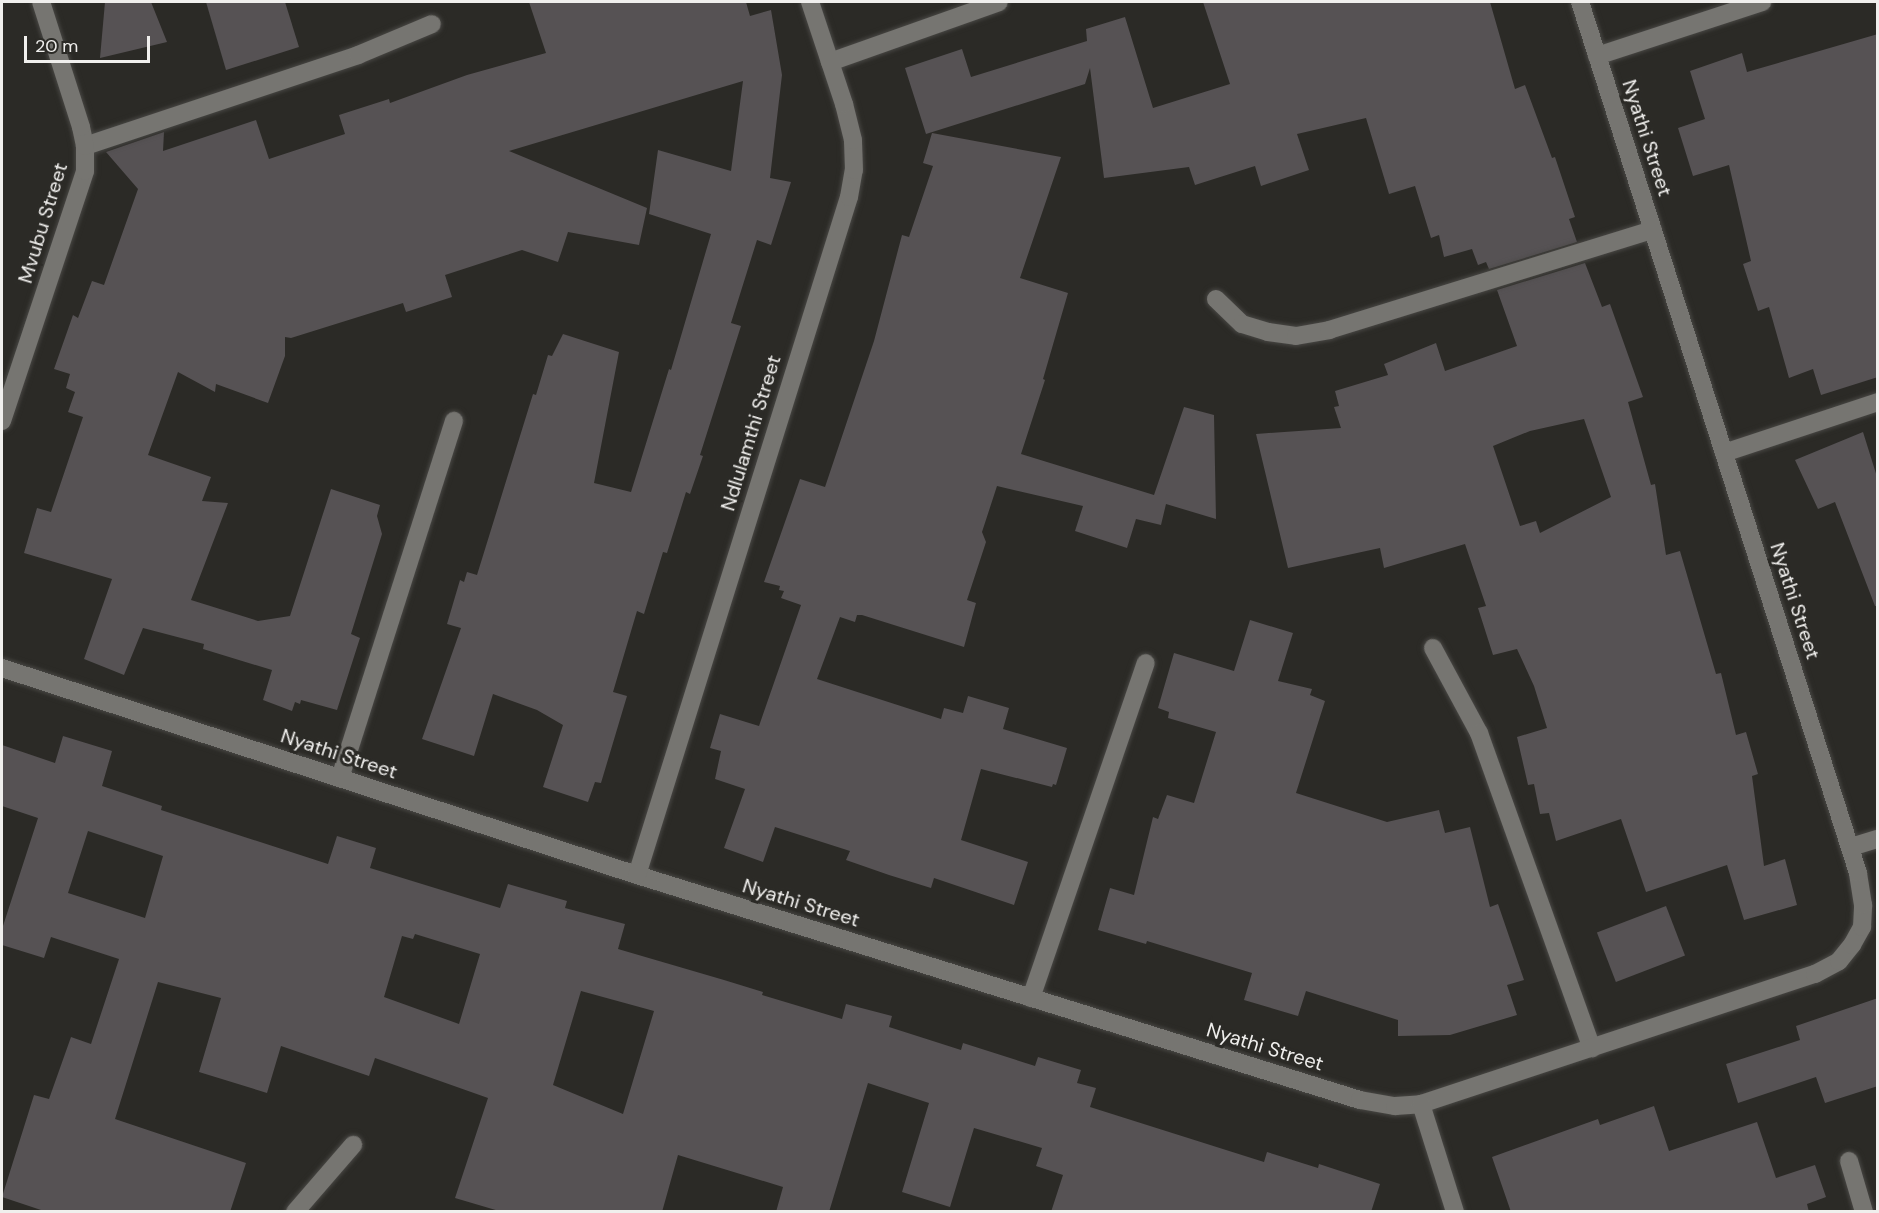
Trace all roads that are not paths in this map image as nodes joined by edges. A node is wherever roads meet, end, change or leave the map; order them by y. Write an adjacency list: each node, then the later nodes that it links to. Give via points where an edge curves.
1 (41, 2): 9 (street, Mvubu Street)
2 (810, 2): 8 (street, Ndlulamthi Street)
3 (999, 2): 8 (street)
4 (1580, 2): 7 (street, Nyathi Street)
5 (1762, 2): 7 (street)
6 (432, 24): 9 (street, via 358,55)
7 (1597, 56): 10 (street, Nyathi Street)
8 (830, 62): 22 (street, Ndlulamthi Street, via 853,140 854,170 849,197)
9 (85, 146): 13 (street, Mvubu Street, via 85,171 78,196)
10 (1653, 230): 11 (street, via 1329,330 1296,336 1242,324); 15 (street, Nyathi Street)
11 (1216, 299)
12 (1878, 402): 15 (street)
13 (2, 421)
14 (454, 421): 19 (street)
15 (1724, 453): 21 (street, Nyathi Street)
16 (1433, 648): 24 (street, via 1479,733)
17 (1146, 663): 23 (street)
18 (2, 668): 19 (street, Nyathi Street)
19 (340, 778): 22 (street, Nyathi Street)
20 (1878, 838): 21 (street)
21 (1851, 847): 24 (street, Nyathi Street, via 1863,905 1862,927 1839,961 1815,974)
22 (637, 876): 23 (street, Nyathi Street)
23 (1031, 998): 25 (street, Nyathi Street, via 1359,1100 1395,1106)
24 (1592, 1048): 25 (street, Nyathi Street)
25 (1421, 1104): 29 (street)
26 (354, 1145): 28 (street)
27 (1849, 1161): 30 (street)
28 (295, 1212)
29 (1455, 1212)
30 (1864, 1212)

